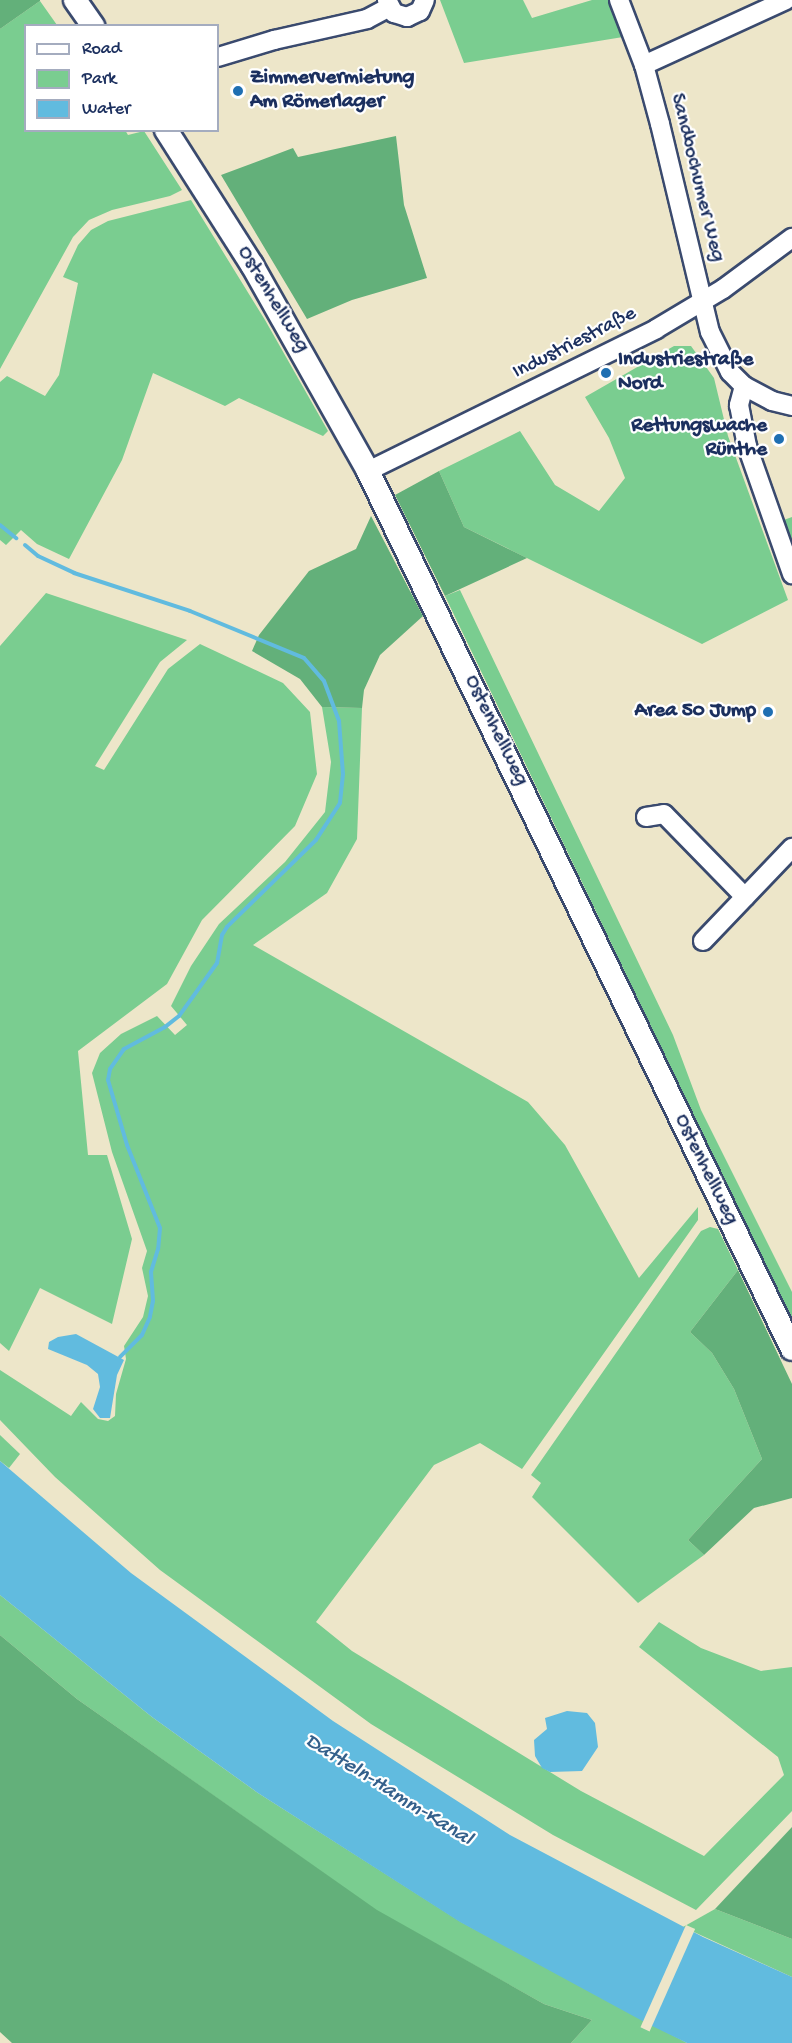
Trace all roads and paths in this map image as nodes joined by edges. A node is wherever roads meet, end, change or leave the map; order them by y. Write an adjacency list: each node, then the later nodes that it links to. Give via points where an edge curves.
1 (75, 0): 6 (main road)
2 (425, 0): 5 (street, via 420,11 407,17 394,13)
3 (619, 0): 8 (street, Sandbochumer Weg)
4 (786, 0): 8 (street)
5 (389, 4): 7 (street, via 367,19)
6 (92, 24)
7 (219, 57)
8 (644, 65): 11 (street, Sandbochumer Weg, via 692,252)
9 (167, 132): 14 (main road, Ostenhellweg, via 258,275)
10 (792, 238): 11 (street, Industriestraße)
11 (701, 303): 12 (street, Sandbochumer Weg, via 720,354); 14 (street, Industriestraße, via 567,375)
12 (744, 386): 13 (street, via 772,401); 15 (street, via 739,405 747,446)
13 (792, 406)
14 (368, 471): 20 (main road, Ostenhellweg)
15 (792, 574)
16 (646, 817): 18 (street, via 664,814)
17 (792, 848): 18 (street)
18 (745, 897): 19 (street)
19 (703, 941)
20 (792, 1349)

